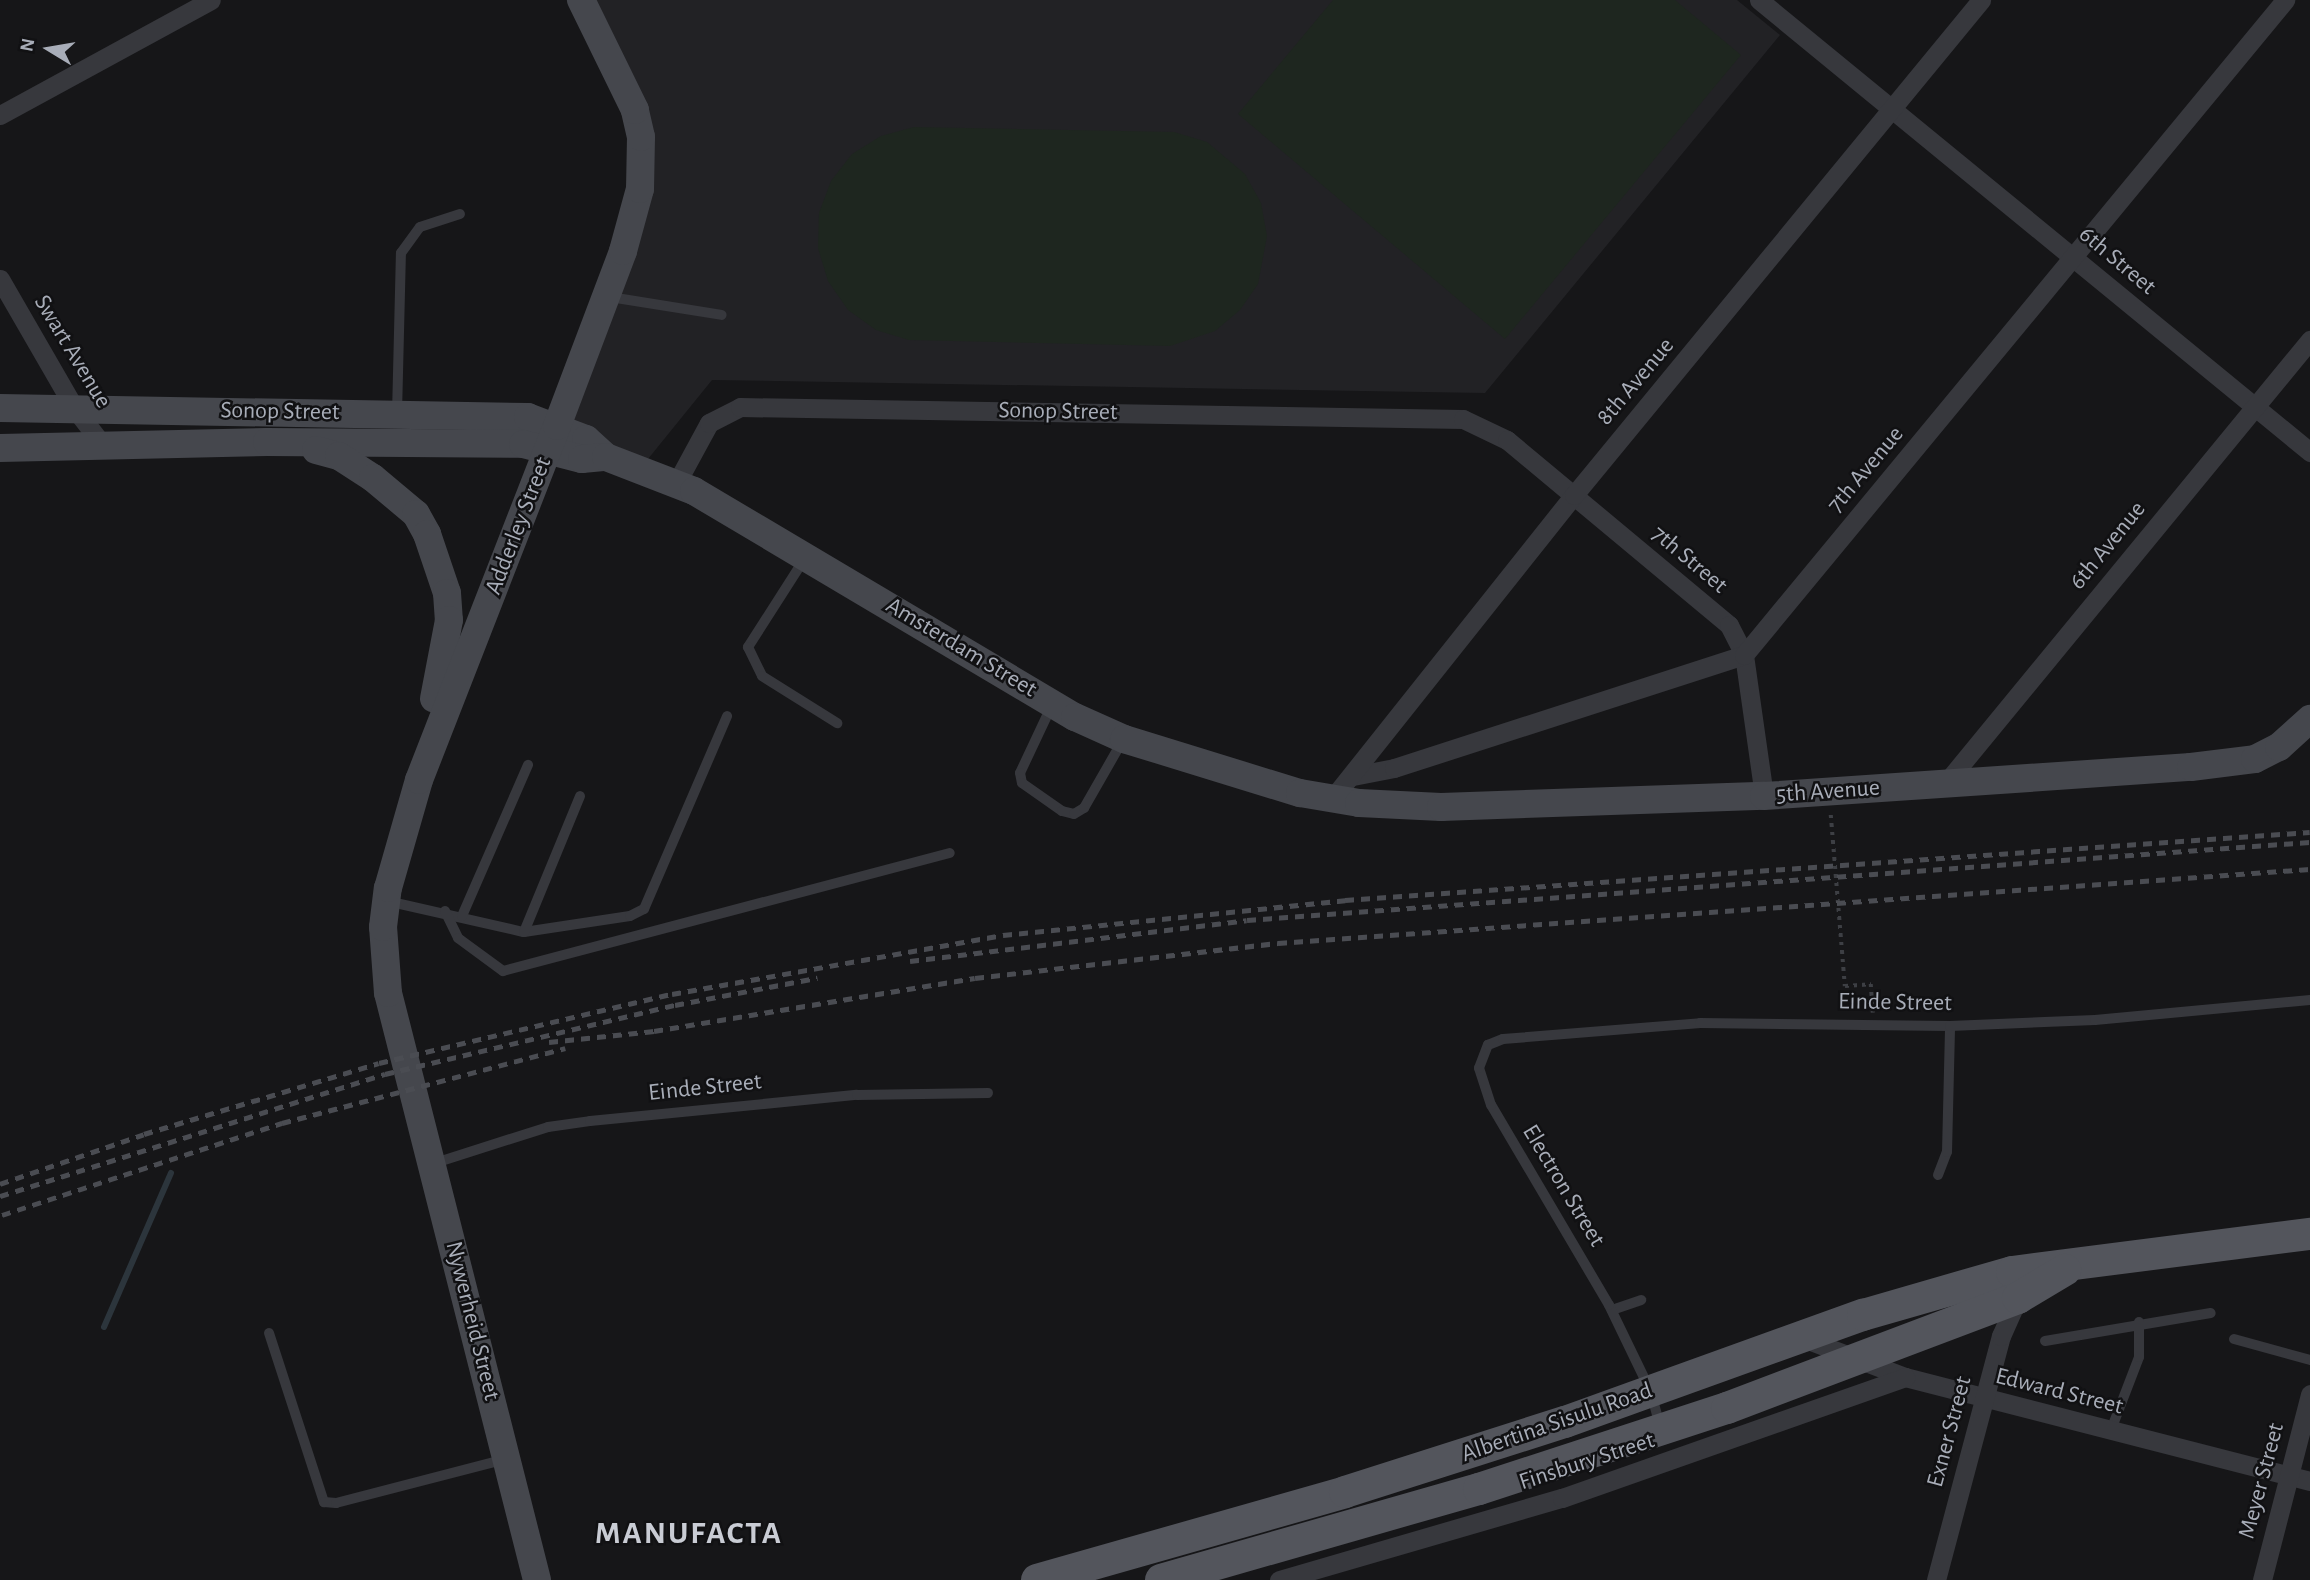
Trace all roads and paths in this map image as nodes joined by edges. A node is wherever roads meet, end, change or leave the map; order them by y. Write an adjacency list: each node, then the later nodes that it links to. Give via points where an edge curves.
1 (211, 0): 7 (street)
2 (581, 0): 11 (street, Adderley Street, via 625,87 641,137 637,201)
3 (1759, 0): 6 (street, 6th Street)
4 (1981, 0): 6 (street, 8th Avenue)
5 (2285, 0): 9 (street, 7th Avenue)
6 (1892, 108): 9 (street, 6th Street); 25 (street, 8th Avenue)
7 (0, 115)
8 (460, 214): 17 (lane, via 420,227 401,253)
9 (2074, 258): 15 (street, 6th Street); 27 (street, 7th Avenue)
10 (0, 279): 16 (street, Swart Avenue)
11 (606, 297): 12 (lane, via 646,299); 19 (street, Adderley Street)
12 (722, 315)
13 (2310, 340): 15 (street, 6th Avenue)
14 (0, 408): 16 (street, Sonop Street)
15 (2255, 408): 23 (street, 6th Street); 35 (street, 6th Avenue)
16 (75, 409): 17 (street, Sonop Street); 22 (street, Swart Avenue)
17 (397, 414): 19 (street, Sonop Street, via 528,417)
18 (1479, 424): 24 (street, Sonop Street, via 1454,417 740,407 709,423); 25 (street, 7th Street, via 1507,440)
19 (553, 438): 20 (street, Sonop Street, via 523,444); 24 (street, Amsterdam Street, via 582,459 606,457); 41 (street, Adderley Street, via 419,780)
20 (267, 442): 22 (street, Sonop Street); 41 (street, via 338,456 393,494 416,514 427,534 447,593 444,663 403,803)
21 (0, 448): 22 (street, Sonop Street)
22 (105, 448)
23 (2310, 452)
24 (677, 482): 26 (street, Amsterdam Street)
25 (1574, 495): 27 (street, 7th Street, via 1729,625); 34 (street, 8th Avenue)
26 (806, 556): 28 (street, Amsterdam Street); 31 (lane, via 748,647 762,676)
27 (1744, 654): 34 (street, via 1394,768); 37 (street, 7th Street)
28 (1053, 703): 32 (street, Amsterdam Street); 32 (lane, via 1020,773 1022,783 1062,811 1074,814 1084,808)
29 (727, 716): 44 (lane, via 644,909 630,916)
30 (2310, 719): 35 (street, 5th Avenue, via 2279,747 2239,762)
31 (837, 723)
32 (1124, 739): 38 (street, Amsterdam Street, via 1198,766)
33 (528, 765): 43 (lane)
34 (1353, 776): 38 (street, 8th Avenue)
35 (1945, 784): 37 (street, 5th Avenue)
36 (580, 796): 44 (lane)
37 (1764, 796): 38 (street, 5th Avenue, via 1441,807)
38 (1332, 799)
39 (1831, 813): 46 (path, via 1844,986 1871,984)
40 (950, 853): 42 (lane, via 503,971 458,938)
41 (387, 895): 42 (lane); 49 (street, Adderley Street, via 385,968)
42 (445, 911): 43 (lane)
43 (462, 916): 44 (lane)
44 (524, 933)
45 (2310, 1000): 47 (lane, Einde Street, via 2095,1020)
46 (1874, 1022): 47 (lane, Einde Street); 48 (lane, Einde Street, via 1700,1023 1503,1040)
47 (1950, 1026): 52 (lane, via 1947,1152)
48 (1484, 1052): 57 (lane, Electron Street, via 1479,1068 1491,1105)
49 (407, 1062): 51 (street, Nywerheid Street)
50 (988, 1093): 51 (lane, Einde Street, via 857,1095 590,1121 548,1128)
51 (432, 1164): 72 (street, Nywerheid Street)
52 (1938, 1175)
53 (2310, 1234): 54 (main road, Albertina Sisulu Road)
54 (2077, 1263): 55 (main road, Albertina Sisulu Road); 61 (main road, Albertina Sisulu Road, via 2012,1272)
55 (2018, 1298): 65 (main road, Albertina Sisulu Road); 69 (street, Exner Street, via 2001,1336)
56 (1641, 1300): 57 (lane)
57 (1612, 1310): 67 (lane, Electron Street)
58 (2211, 1313): 59 (lane)
59 (2139, 1322): 63 (lane); 71 (lane, via 2139,1357)
60 (269, 1333): 72 (lane, via 324,1502)
61 (1800, 1337): 65 (street, Edward Street); 67 (main road, Albertina Sisulu Road)
62 (2234, 1339): 64 (lane)
63 (2045, 1341)
64 (2310, 1360)
65 (1857, 1361): 66 (street, Edward Street); 70 (main road, Albertina Sisulu Road)
66 (1905, 1377): 69 (street, Edward Street); 80 (street, Finsbury Street, via 1562,1498)
67 (1651, 1392): 70 (lane, Electron Street); 75 (main road, Albertina Sisulu Road, via 1345,1492)
68 (2310, 1394): 73 (street, Meyer Street)
69 (1984, 1398): 71 (street, Edward Street); 81 (street, Exner Street)
70 (1661, 1430): 76 (main road, Albertina Sisulu Road)
71 (2111, 1430): 73 (street, Edward Street)
72 (506, 1459): 77 (street, Nywerheid Street)
73 (2289, 1476): 74 (street, Edward Street); 82 (street, Meyer Street)
74 (2310, 1481)
75 (1196, 1532): 76 (street); 78 (main road, Albertina Sisulu Road)
76 (1209, 1573): 79 (main road, Albertina Sisulu Road)
77 (537, 1580)
78 (1037, 1580)
79 (1161, 1580)
80 (1279, 1580)
81 (1936, 1580)
82 (2262, 1580)

